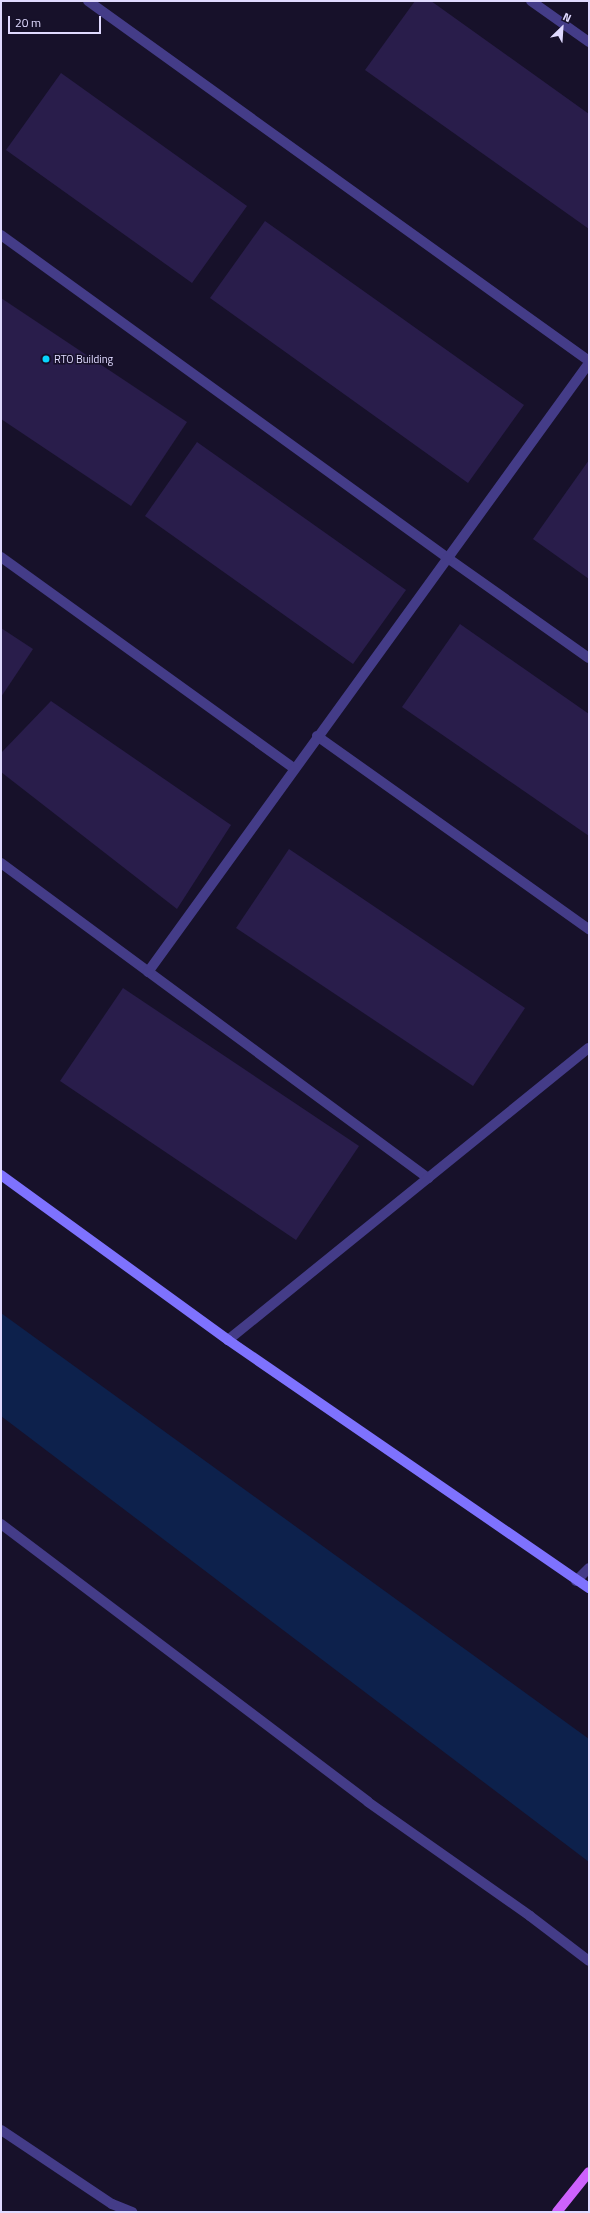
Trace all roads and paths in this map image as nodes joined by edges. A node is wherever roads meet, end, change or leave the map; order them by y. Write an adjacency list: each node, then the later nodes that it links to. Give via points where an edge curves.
1 (88, 1): 5 (street)
2 (531, 1): 3 (street)
3 (589, 42)
4 (1, 234): 7 (street)
5 (589, 362): 7 (street)
6 (1, 557): 10 (street)
7 (449, 559): 8 (street); 9 (street)
8 (589, 658)
9 (317, 736): 10 (street); 12 (street)
10 (294, 768): 13 (street)
11 (1, 863): 13 (street)
12 (589, 929)
13 (148, 972): 16 (street)
14 (589, 1048): 16 (street)
15 (1, 1174): 17 (street)
16 (428, 1178): 17 (street)
17 (228, 1340): 20 (street)
18 (1, 1524): 22 (street, via 368,1802 530,1916)
19 (589, 1568): 20 (street)
20 (576, 1581): 21 (street)
21 (589, 1588)
22 (589, 1961)
23 (1, 2130): 25 (street, via 112,2204)
24 (589, 2172): 26 (main road)
25 (132, 2212)
26 (557, 2212)

